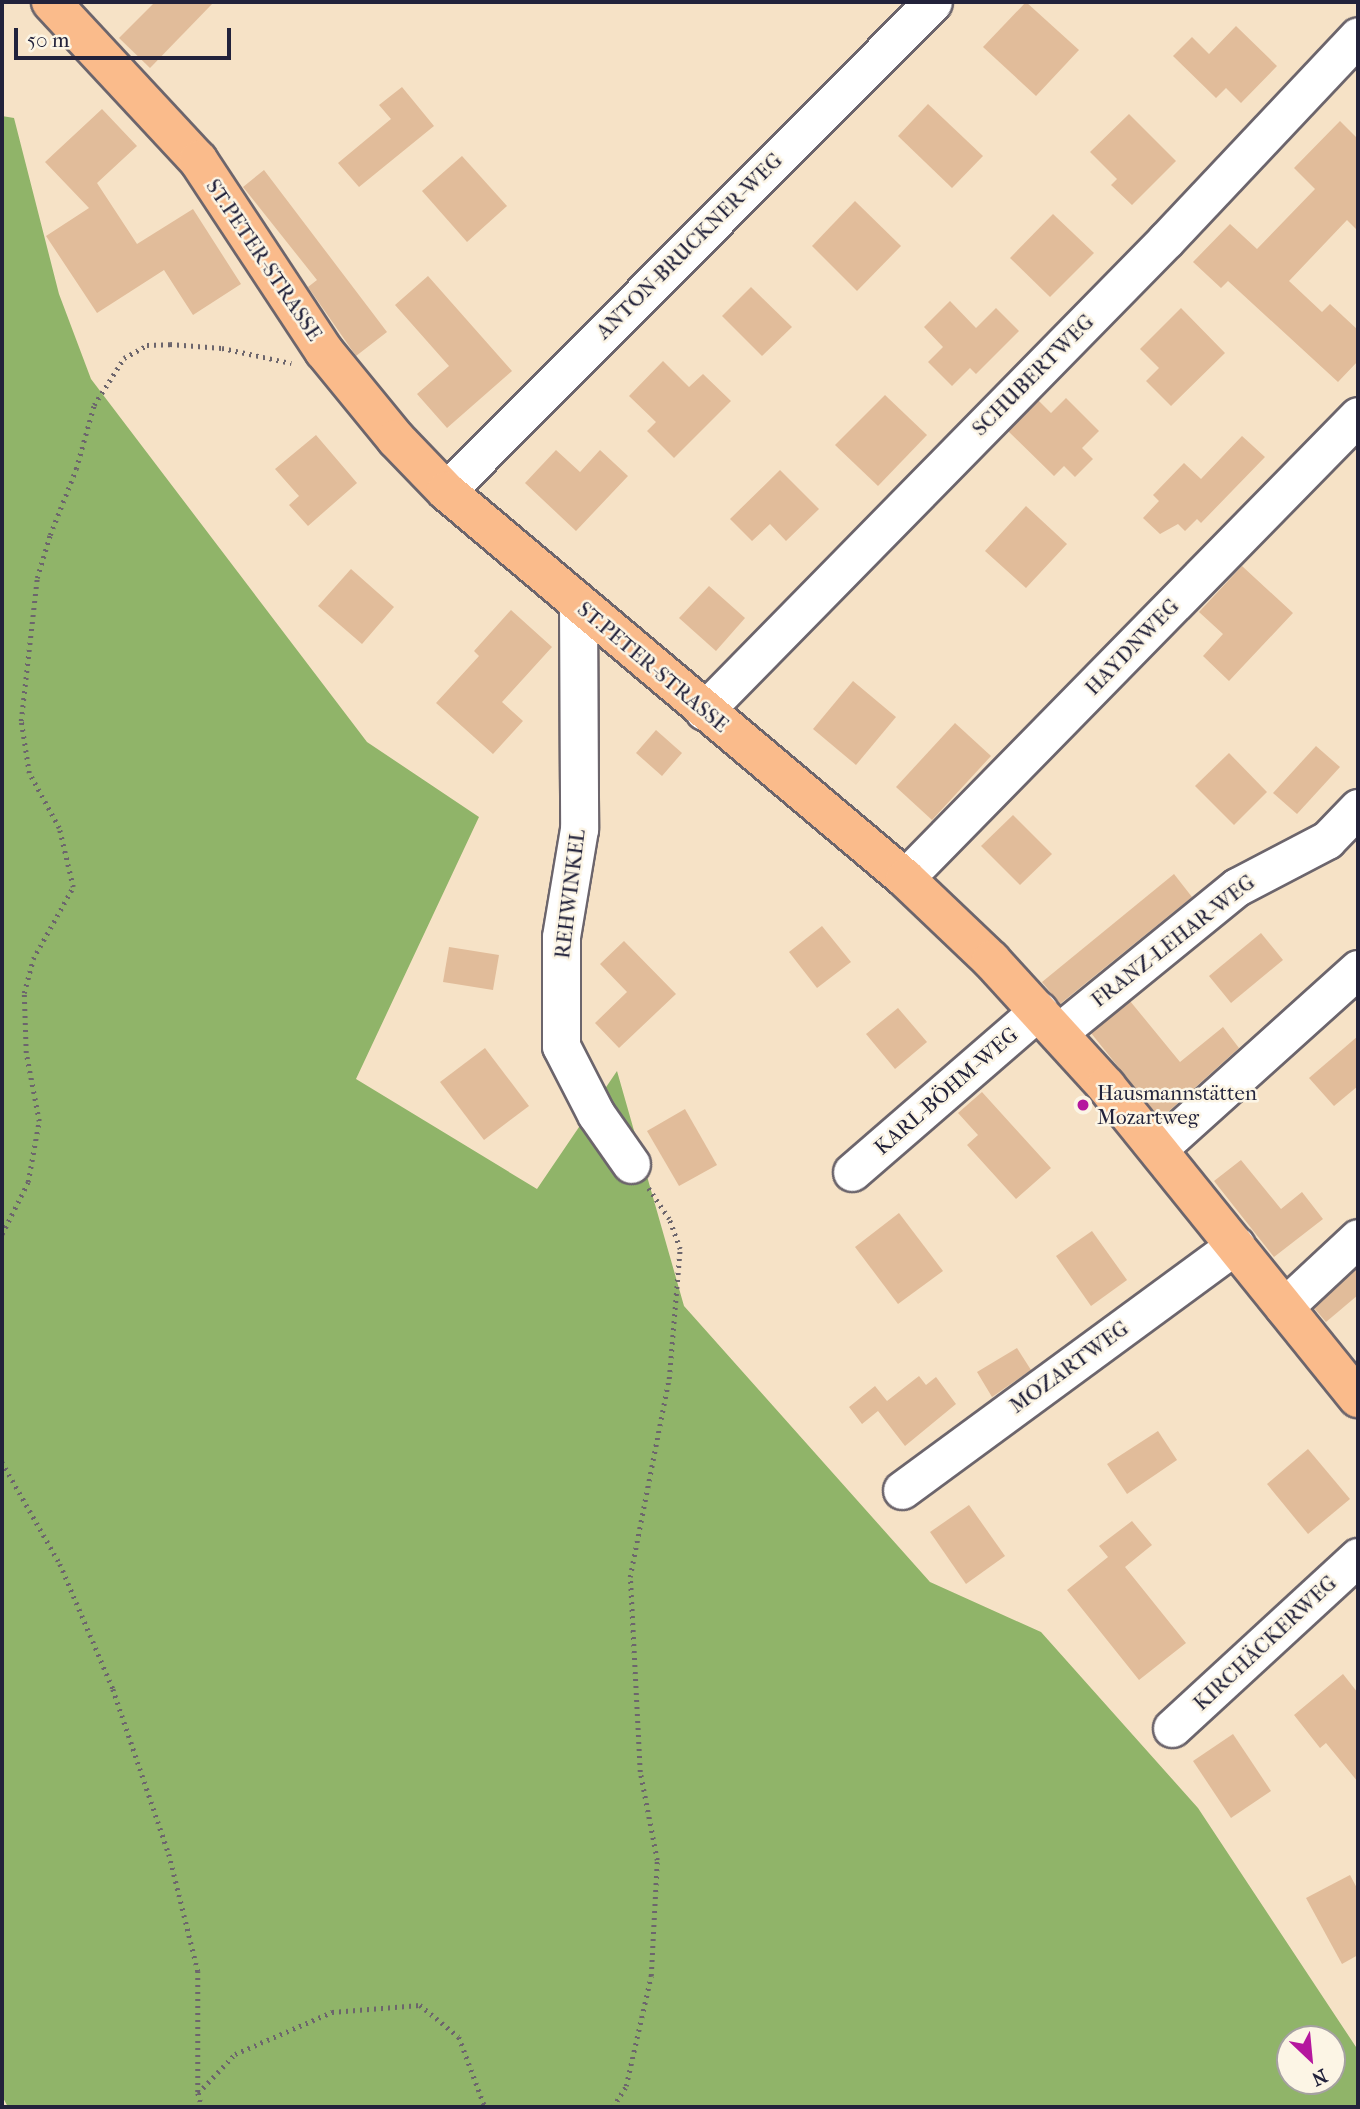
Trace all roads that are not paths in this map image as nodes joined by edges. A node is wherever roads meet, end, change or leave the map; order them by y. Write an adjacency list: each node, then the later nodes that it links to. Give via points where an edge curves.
1 (51, 2): 5 (main road, ST.PETER-STRASSE, via 198,160 336,365)
2 (933, 2): 5 (street, ANTON-BRUCKNER-WEG)
3 (1358, 36): 7 (street, SCHUBERTWEG, via 1166,240)
4 (1358, 416): 9 (street, HAYDNWEG)
5 (446, 491): 6 (main road, ST.PETER-STRASSE)
6 (578, 604): 7 (main road, ST.PETER-STRASSE); 13 (street, REHWINKEL, via 579,829 561,937 561,1046 596,1114)
7 (704, 711): 9 (main road, ST.PETER-STRASSE)
8 (1358, 808): 11 (street, FRANZ-LEHAR-WEG, via 1327,840 1237,887)
9 (905, 878): 11 (main road, ST.PETER-STRASSE)
10 (1358, 969): 12 (street)
11 (1049, 1021): 12 (main road, ST.PETER-STRASSE); 14 (street, KARL-BÖHM-WEG)
12 (1158, 1149): 16 (main road, ST.PETER-STRASSE)
13 (631, 1164)
14 (852, 1172)
15 (1358, 1238): 17 (street)
16 (1236, 1245): 17 (main road, ST.PETER-STRASSE); 19 (street, MOZARTWEG)
17 (1284, 1307): 18 (main road, ST.PETER-STRASSE)
18 (1358, 1398)
19 (902, 1490)
20 (1358, 1557): 21 (street, KIRCHÄCKERWEG)
21 (1172, 1728)

